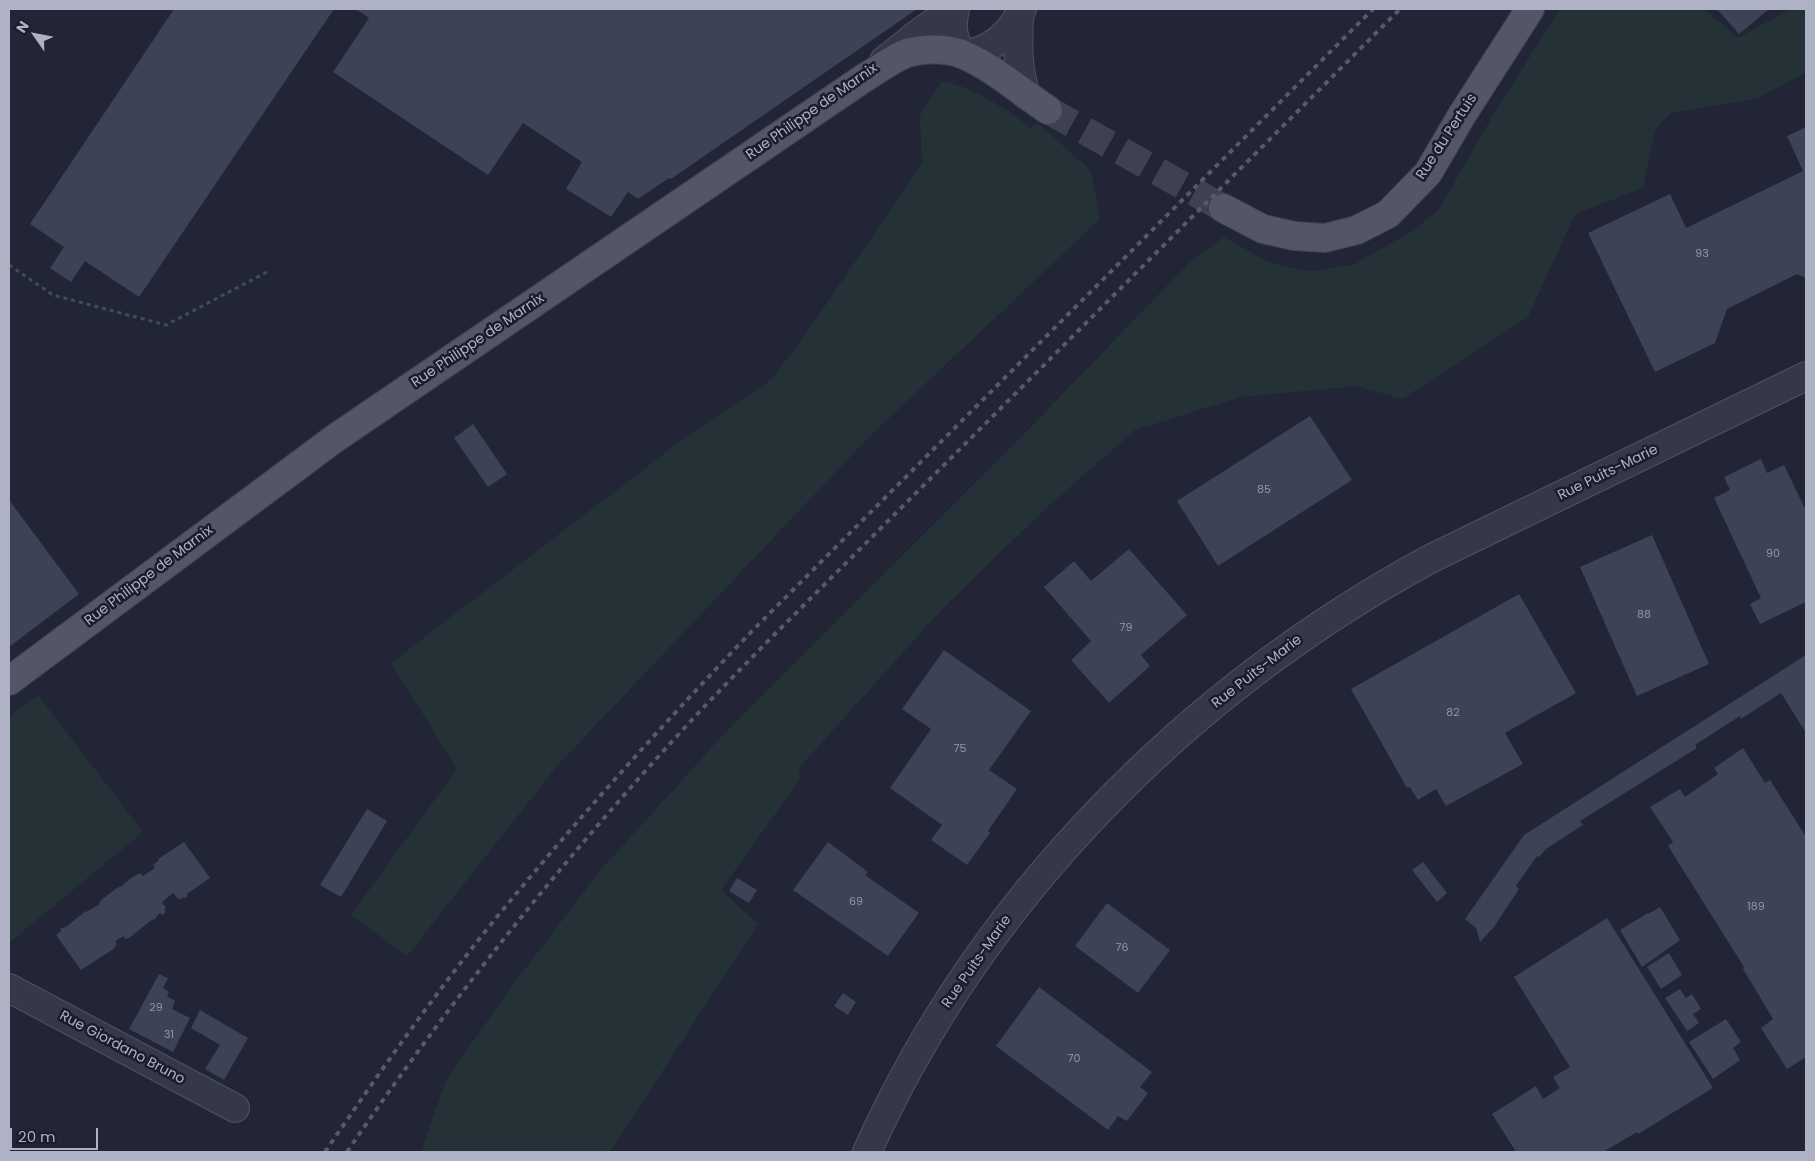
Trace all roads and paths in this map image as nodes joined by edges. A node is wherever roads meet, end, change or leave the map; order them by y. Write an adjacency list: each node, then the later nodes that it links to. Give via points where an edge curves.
1 (954, 9): 4 (street, via 954,39); 5 (street, Rue Philippe de Marnix)
2 (1530, 9): 8 (main road, Rue du Pertuis, via 1428,173 1388,214 1357,230 1325,238 1294,236 1263,228)
3 (1021, 12): 4 (street, via 1014,26 989,47); 6 (street, via 1017,45)
4 (963, 54): 5 (main road, via 933,50 907,54); 6 (main road)
5 (864, 78): 12 (main road, Rue Philippe de Marnix, via 334,440)
6 (1026, 95): 7 (main road)
7 (1048, 110)
8 (1223, 208)
9 (9, 265): 10 (path, via 54,295 166,325)
10 (267, 272)
11 (1806, 376): 15 (street, Rue Puits-Marie, via 1405,572 1303,636 1235,686 1119,790 1078,832 1011,912 943,1010)
12 (9, 681)
13 (9, 988): 14 (street, Rue Giordano Bruno)
14 (235, 1108)
15 (867, 1152)

